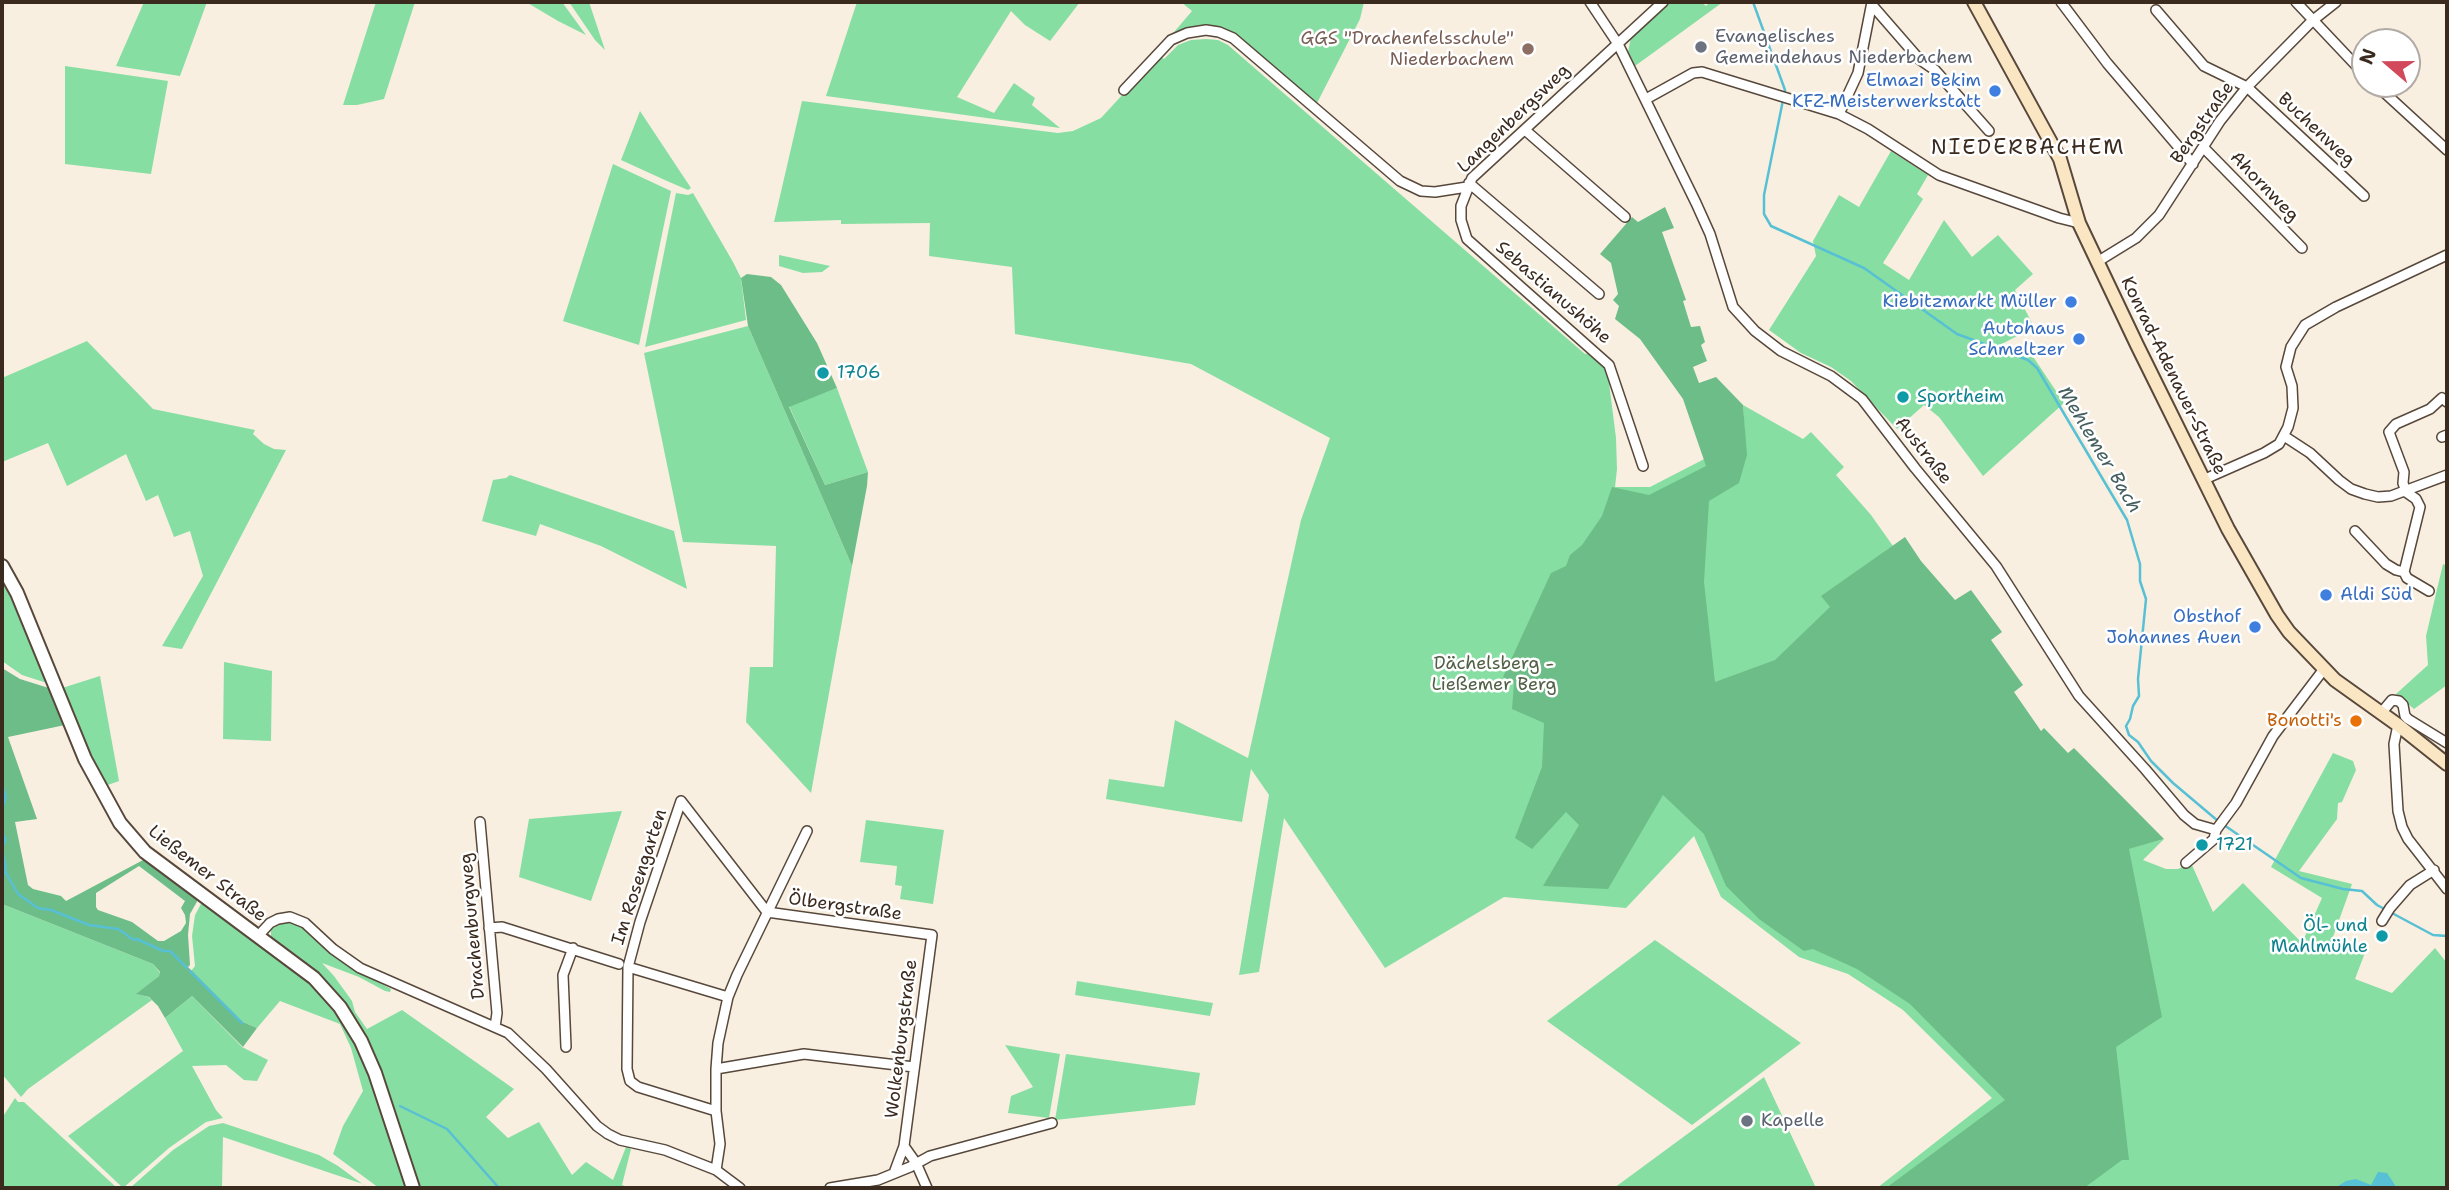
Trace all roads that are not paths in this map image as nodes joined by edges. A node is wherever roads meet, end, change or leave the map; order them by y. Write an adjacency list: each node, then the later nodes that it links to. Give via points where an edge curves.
1 (1590, 2): 10 (street, Austraße)
2 (1663, 2): 10 (street, Langenbergsweg)
3 (1974, 2): 25 (main road, Konrad-Adenauer-Straße, via 2060,159)
4 (2060, 2): 21 (street)
5 (2296, 2): 9 (street)
6 (2336, 2): 9 (street, Bergstraße)
7 (1872, 3): 16 (street, via 1858,73); 18 (street)
8 (2156, 10): 12 (street, Buchenweg, via 2204,66)
9 (2312, 21): 11 (street); 12 (street, Bergstraße)
10 (1618, 44): 15 (street, Austraße); 17 (street, Langenbergsweg)
11 (2351, 61)
12 (2247, 87): 19 (street, Bergstraße); 23 (street, Buchenweg)
13 (1124, 90): 22 (street, Langenbergsweg, via 1171,40 1187,33 1219,32 1233,38 1400,181 1435,192)
14 (2390, 98): 20 (street)
15 (1646, 99): 16 (street, via 1702,72); 47 (street, Austraße, via 1710,234 1733,307 1781,351 1831,376 1863,399 1996,566 2079,696 2184,815 2195,824)
16 (1839, 114): 25 (street, via 1939,175)
17 (1525, 131): 22 (street, Langenbergsweg); 24 (street)
18 (1989, 131)
19 (2203, 147): 21 (street, Bergstraße); 26 (street, Ahornweg)
20 (2447, 150)
21 (2193, 164): 28 (street, Bergstraße, via 2159,215 2136,238)
22 (1468, 185): 29 (street); 32 (street, Sebastianushöhe, via 1461,206 1465,235 1609,365)
23 (2364, 196)
24 (1625, 217)
25 (2079, 223): 28 (main road, Konrad-Adenauer-Straße)
26 (2302, 248)
27 (2447, 255): 31 (street, via 2305,325 2291,347 2286,367 2293,408)
28 (2097, 262): 34 (main road, Konrad-Adenauer-Straße)
29 (1598, 294)
30 (2447, 402): 35 (street, via 2442,398 2430,410 2392,427 2390,438 2404,472)
31 (2284, 436): 34 (street, via 2264,453); 35 (street, via 2351,489 2378,497)
32 (1643, 466)
33 (2447, 475): 35 (street)
34 (2205, 479): 40 (main road, Konrad-Adenauer-Straße, via 2277,615)
35 (2406, 492): 38 (street, via 2420,507)
36 (2355, 531): 38 (street, via 2386,564)
37 (2, 566): 56 (street, Ließemer Straße, via 85,759 120,823 145,852)
38 (2404, 572): 39 (street)
39 (2429, 591)
40 (2323, 669): 41 (main road, Konrad-Adenauer-Straße); 47 (street, via 2273,736)
41 (2381, 713): 42 (main road, Konrad-Adenauer-Straße); 43 (street, via 2392,699 2399,701 2408,719)
42 (2398, 725): 44 (main road, Konrad-Adenauer-Straße); 50 (street, via 2394,744 2398,811 2408,839)
43 (2447, 743)
44 (2447, 764)
45 (681, 801): 52 (street, Ölbergstraße); 58 (street, Im Rosengarten)
46 (480, 822): 54 (street, Drachenburgweg)
47 (2217, 828): 49 (street, via 2214,839)
48 (807, 831): 52 (street)
49 (2186, 863)
50 (2434, 870): 51 (street); 53 (street, via 2410,885)
51 (2447, 889)
52 (767, 912): 55 (street, Ölbergstraße); 59 (street)
53 (2386, 914)
54 (489, 928): 57 (street, via 502,927); 60 (street, Drachenburgweg)
55 (932, 935): 62 (street, Wolkenburgstraße)
56 (258, 936): 60 (street, via 270,923 290,917 305,923 360,968); 70 (street, Ließemer Straße, via 314,978 340,1006 375,1073)
57 (573, 948): 58 (street); 61 (street, via 564,975)
58 (623, 965): 59 (street); 64 (street, Im Rosengarten, via 630,1081)
59 (729, 997): 63 (street)
60 (495, 1027): 68 (street, via 508,1033 608,1134)
61 (566, 1047)
62 (914, 1067): 63 (street, via 804,1054); 66 (street, Wolkenburgstraße)
63 (716, 1069): 64 (street)
64 (716, 1111): 68 (street, via 720,1144)
65 (1052, 1123): 67 (street)
66 (904, 1146): 67 (street); 69 (street, Wolkenburgstraße)
67 (916, 1163): 69 (street); 73 (street)
68 (716, 1170): 71 (street)
69 (894, 1173): 72 (street)
70 (413, 1188)
71 (740, 1188)
72 (830, 1188)
73 (927, 1188)

